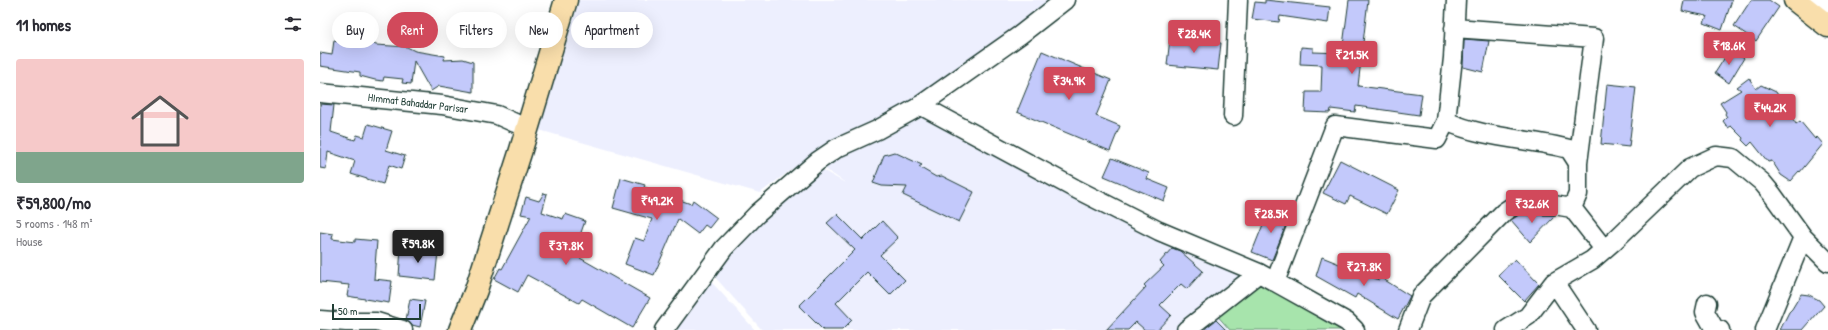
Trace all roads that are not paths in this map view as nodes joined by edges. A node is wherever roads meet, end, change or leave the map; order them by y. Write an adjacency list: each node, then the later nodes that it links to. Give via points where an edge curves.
1 (551, 0): 15 (main road)
2 (566, 0): 28 (main road, via 518,161 476,290)
3 (1065, 0): 12 (street, via 1023,33)
4 (1238, 0): 13 (street)
5 (1456, 0): 10 (street)
6 (1795, 0): 9 (main road)
7 (1813, 0): 8 (street, via 1824,8)
8 (1828, 5)
9 (1828, 26)
10 (1454, 28): 14 (street); 16 (street, via 1594,38)
11 (320, 93): 15 (street, HImmat Bahaddar Parisar, via 442,105 497,115)
12 (920, 105): 21 (street, via 1154,228); 29 (street, via 877,130 832,151 793,182 724,248)
13 (1233, 116)
14 (1446, 121): 16 (street, via 1464,129 1569,149); 22 (street, via 1437,139 1335,126)
15 (515, 123): 27 (main road, via 458,303)
16 (1578, 163): 17 (street, via 1578,194)
17 (1572, 208): 19 (street); 32 (street, via 1516,204 1504,212 1421,296)
18 (1803, 238): 19 (street, via 1762,182 1733,158 1716,156 1690,168); 20 (street); 36 (street)
19 (1604, 249): 23 (street, via 1592,260)
20 (1828, 262)
21 (1258, 273): 22 (street); 30 (street)
22 (1275, 282): 31 (street, via 1347,322)
23 (1554, 282): 33 (street, via 1528,316); 34 (street)
24 (1707, 303): 35 (street, via 1705,312 1714,328)
25 (320, 320): 26 (street, via 377,322)
26 (403, 330)
27 (447, 330)
28 (460, 330)
29 (664, 330)
30 (1186, 330)
31 (1355, 330)
32 (1408, 330)
33 (1506, 330)
34 (1586, 330)
35 (1720, 330)
36 (1765, 330)

